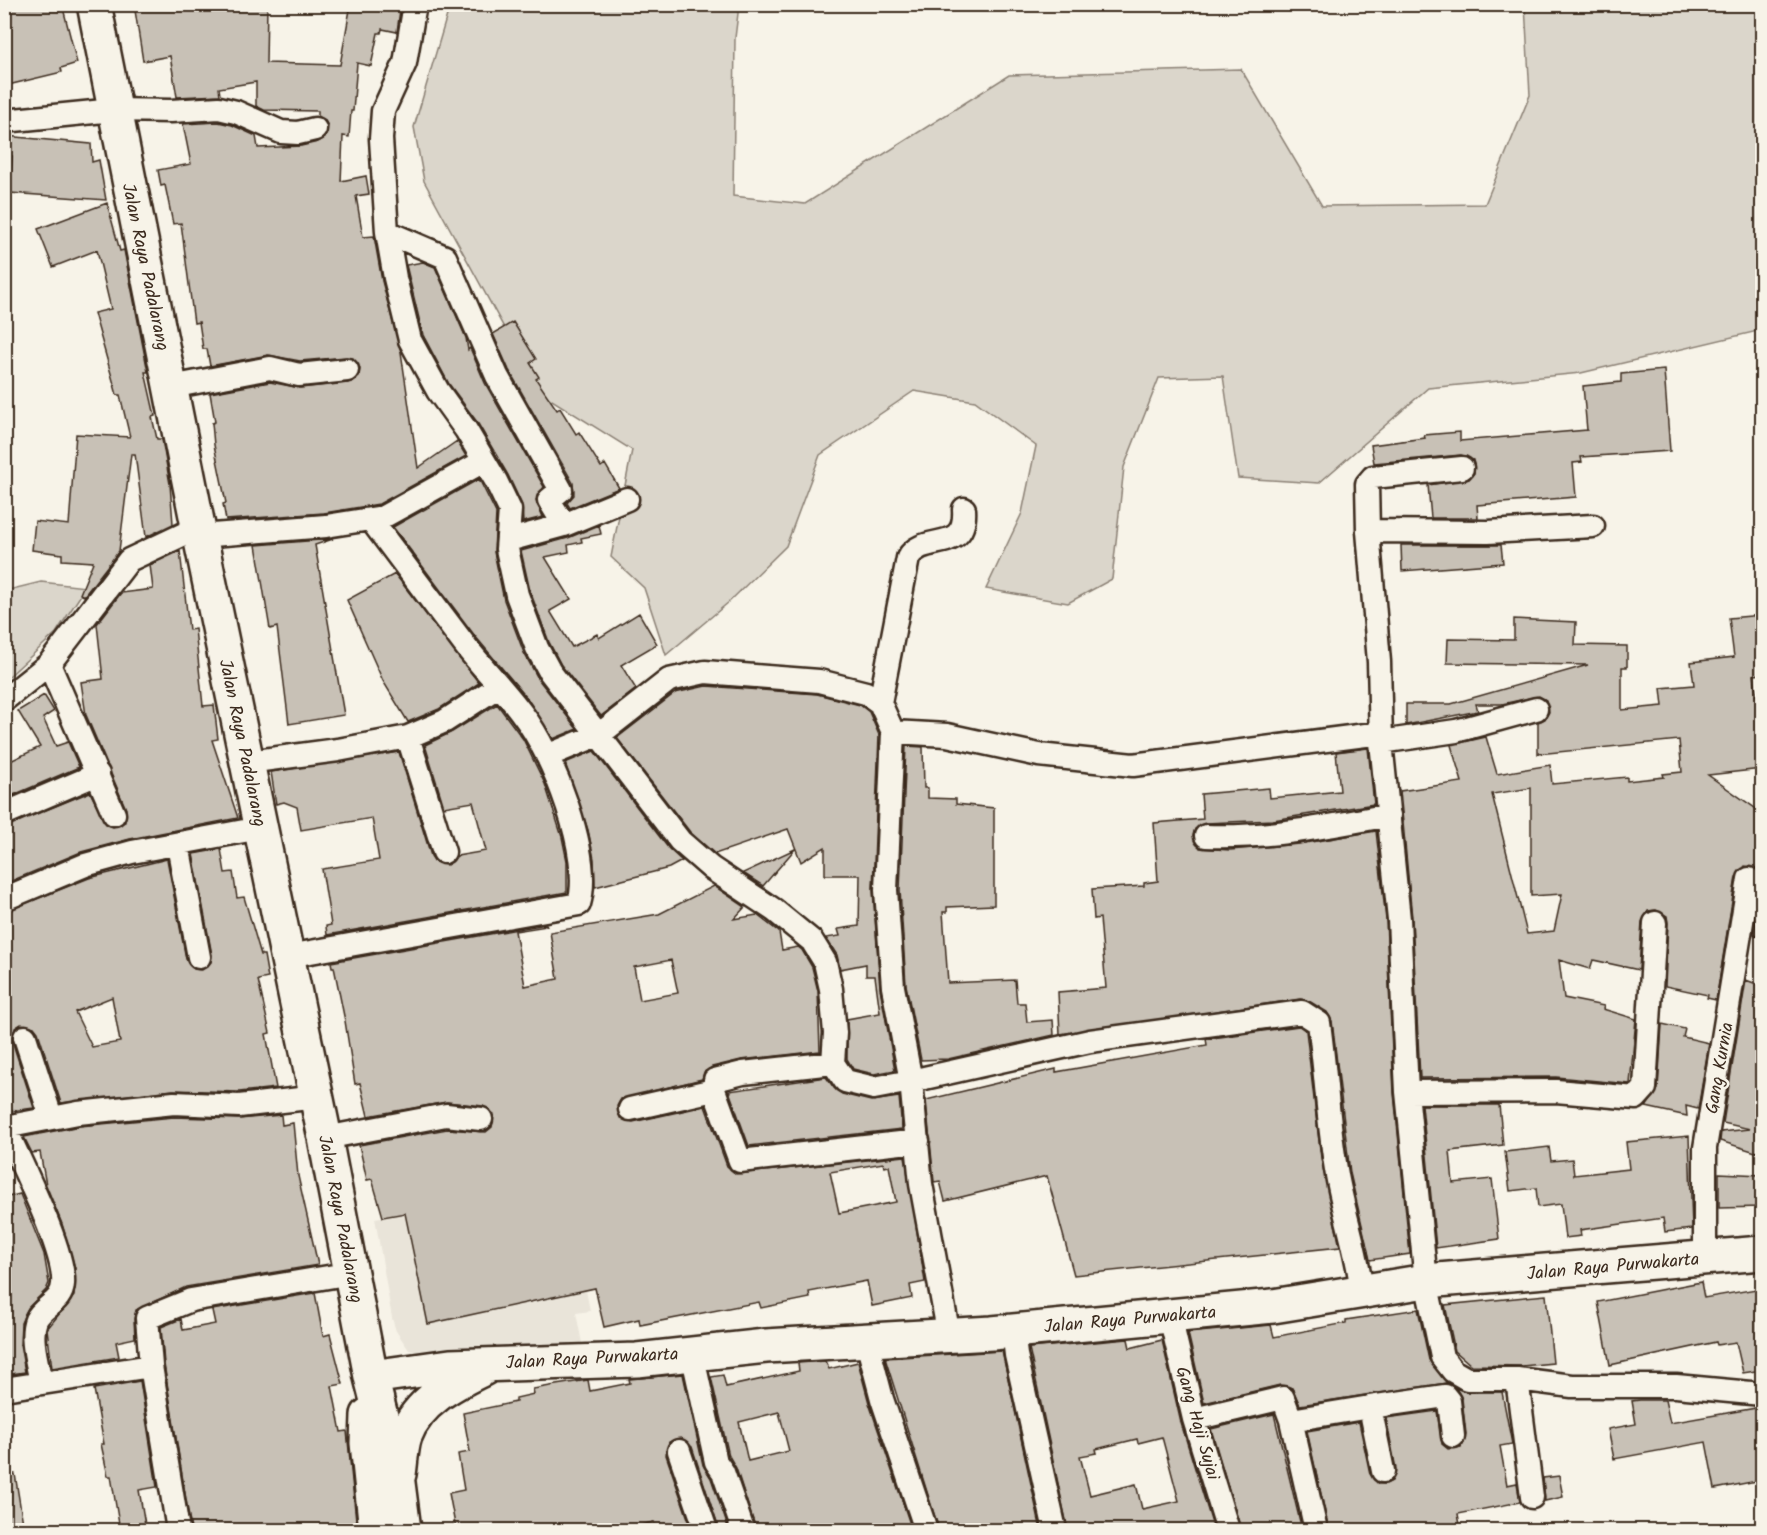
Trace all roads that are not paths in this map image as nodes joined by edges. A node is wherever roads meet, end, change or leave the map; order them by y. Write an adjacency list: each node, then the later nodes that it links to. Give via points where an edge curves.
1 (94, 4): 3 (highway, Jalan Raya Padalarang)
2 (415, 4): 6 (street, via 405,63 383,111)
3 (114, 110): 4 (street); 5 (street, via 219,108 281,132); 8 (highway, Jalan Raya Padalarang)
4 (4, 122)
5 (315, 129)
6 (387, 232): 9 (street, via 410,340); 14 (street, via 445,257 497,376 561,490 549,500)
7 (347, 369): 8 (street, via 299,375 270,368)
8 (171, 387): 17 (highway, Jalan Raya Padalarang)
9 (484, 461): 13 (street, via 397,511); 18 (street, via 510,510)
10 (1462, 468): 16 (street, via 1371,478 1367,484)
11 (627, 499): 14 (street)
12 (963, 509): 22 (street, via 960,532 940,543 919,546 908,558)
13 (370, 520): 17 (street); 20 (street)
14 (564, 525): 18 (street)
15 (1593, 526): 16 (street, via 1488,532)
16 (1368, 531): 27 (street)
17 (199, 532): 19 (street, via 129,560); 29 (highway, Jalan Raya Padalarang)
18 (508, 540): 25 (street, via 517,595 537,648 555,681)
19 (49, 664): 21 (street); 30 (street)
20 (499, 686): 26 (street, via 445,721); 28 (street, via 536,734)
21 (4, 700)
22 (880, 703): 24 (street); 25 (street, via 866,693 819,681 705,672 669,680)
23 (1536, 710): 27 (street, via 1456,731)
24 (893, 732): 27 (street, via 947,735 1039,755 1133,765); 45 (street, via 886,890 893,987)
25 (600, 734): 28 (street); 44 (street, via 680,841 812,940 825,962 831,988)
26 (408, 737): 29 (street); 37 (street)
27 (1381, 737): 33 (street)
28 (547, 756): 41 (street, via 564,794 579,849 584,887 579,904)
29 (247, 762): 34 (highway, Jalan Raya Padalarang)
30 (98, 774): 31 (street); 32 (street)
31 (4, 814)
32 (114, 814)
33 (1389, 815): 35 (street, via 1263,836); 47 (street, via 1399,919)
34 (260, 828): 36 (street); 41 (highway, Jalan Raya Padalarang)
35 (1206, 836)
36 (178, 845): 39 (street, via 85,865); 42 (street)
37 (444, 852)
38 (1749, 879): 56 (street, Gang Kurnia, via 1705,1148)
39 (4, 899)
40 (1655, 923): 47 (street, via 1645,1088 1636,1098 1556,1091)
41 (288, 956): 48 (highway, Jalan Raya Padalarang)
42 (199, 957)
43 (25, 1037): 50 (street)
44 (833, 1064): 45 (street, via 845,1081 856,1085 874,1088); 46 (street, via 720,1077 715,1080)
45 (911, 1081): 54 (street); 59 (street, via 1090,1041 1306,1014 1318,1023 1336,1173)
46 (714, 1090): 49 (street); 54 (street, via 741,1161)
47 (1407, 1092): 58 (street)
48 (317, 1096): 50 (street, via 239,1106 174,1103); 53 (highway, Jalan Raya Padalarang)
49 (630, 1109)
50 (51, 1117): 52 (street)
51 (481, 1119): 53 (street, via 446,1115)
52 (5, 1126): 69 (street, via 61,1266 63,1286 57,1302 37,1318 34,1329)
53 (325, 1138): 57 (highway, Jalan Raya Padalarang)
54 (918, 1141): 62 (street, via 921,1184)
55 (1762, 1253): 56 (highway, Jalan Raya Purwakarta)
56 (1705, 1259): 58 (highway, Jalan Raya Purwakarta)
57 (352, 1273): 66 (street, via 191,1300 147,1318); 67 (highway, Jalan Raya Padalarang)
58 (1426, 1281): 59 (highway, Jalan Raya Purwakarta); 68 (street, via 1442,1357 1447,1364 1467,1379)
59 (1362, 1293): 60 (highway, Jalan Raya Purwakarta)
60 (1170, 1316): 61 (highway, Jalan Raya Purwakarta); 73 (street, Gang Haji Sujai)
61 (1013, 1330): 62 (highway, Jalan Raya Purwakarta); 86 (street)
62 (949, 1336): 63 (highway, Jalan Raya Purwakarta)
63 (867, 1342): 64 (highway, Jalan Raya Purwakarta); 85 (street)
64 (692, 1353): 65 (highway, Jalan Raya Purwakarta, via 637,1360); 84 (street, via 716,1462)
65 (495, 1363): 67 (highway, Jalan Raya Purwakarta); 78 (highway, Jalan Raya Purwakarta, via 448,1386 425,1406 405,1436)
66 (151, 1366): 69 (street); 80 (street)
67 (370, 1377): 78 (highway, Jalan Raya Padalarang); 81 (highway, Jalan Raya Padalarang, via 367,1443)
68 (1518, 1379): 71 (street, via 1572,1386 1645,1385); 79 (street)
69 (41, 1383): 70 (street)
70 (4, 1389)
71 (1762, 1394)
72 (1370, 1407): 74 (street); 75 (street, via 1445,1396); 77 (street)
73 (1194, 1419): 74 (street, via 1283,1398); 87 (street, Gang Haji Sujai)
74 (1291, 1420): 88 (street)
75 (1453, 1436)
76 (679, 1451): 83 (street)
77 (1383, 1471)
78 (398, 1483): 82 (highway, Jalan Raya Padalarang)
79 (1532, 1497)
80 (178, 1530)
81 (376, 1530)
82 (404, 1530)
83 (706, 1530)
84 (743, 1530)
85 (926, 1530)
86 (1055, 1530)
87 (1228, 1530)
88 (1316, 1530)

